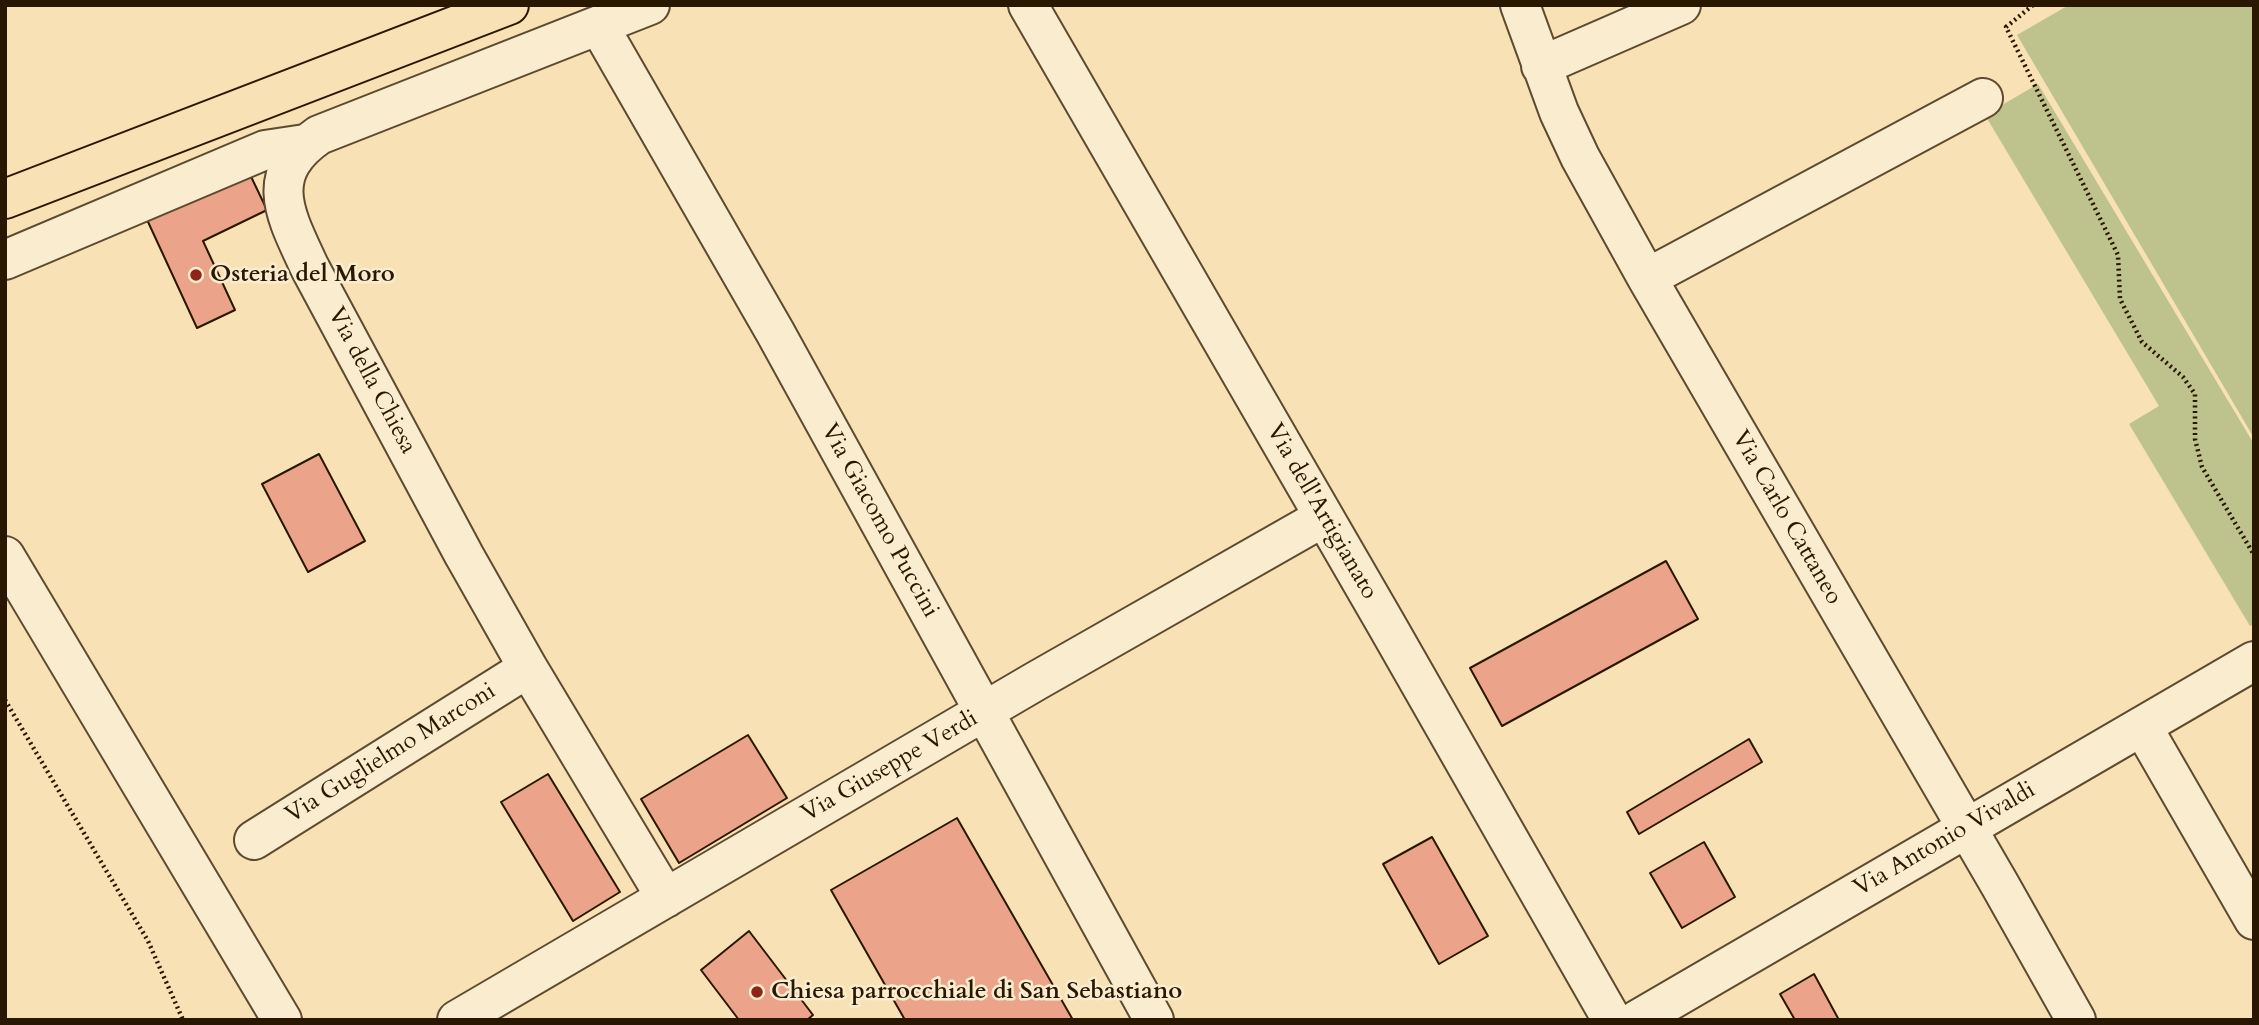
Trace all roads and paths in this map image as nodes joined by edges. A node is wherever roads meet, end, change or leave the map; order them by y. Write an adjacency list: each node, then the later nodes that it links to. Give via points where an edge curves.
1 (509, 5): 11 (main road)
2 (650, 5): 7 (street)
3 (1028, 5): 14 (street, Via dell'Artigianato)
4 (1520, 5): 8 (street, Via Carlo Cattaneo)
5 (1681, 5): 8 (street)
6 (2033, 5): 15 (path, via 2006,27 2119,255 2120,299 2142,342 2183,377 2194,394 2194,439 2202,467)
7 (599, 26): 10 (street); 20 (street, Via Giacomo Puccini, via 775,332)
8 (1541, 66): 13 (street, Via Carlo Cattaneo, via 1580,157)
9 (1983, 98): 13 (street)
10 (305, 144): 12 (street, via 265,150); 18 (street, Via della Chiesa, via 285,177 287,218)
11 (5, 199)
12 (5, 260)
13 (1647, 278): 22 (street, Via Carlo Cattaneo)
14 (1324, 517): 20 (street, Via Giuseppe Verdi); 30 (street, Via dell'Artigianato)
15 (2254, 555)
16 (5, 556): 27 (street)
17 (2254, 661): 21 (street, Via Antonio Vivaldi)
18 (528, 668): 23 (street, Via Guglielmo Marconi); 24 (street, Via della Chiesa)
19 (5, 700): 26 (path, via 148,941)
20 (984, 712): 24 (street, Via Giuseppe Verdi); 29 (street, Via Giacomo Puccini)
21 (2142, 726): 22 (street, Via Antonio Vivaldi); 25 (street)
22 (1966, 828): 31 (street, Via Antonio Vivaldi); 32 (street, Via Carlo Cattaneo)
23 (254, 840)
24 (666, 898): 28 (street, Via Giuseppe Verdi)
25 (2254, 920)
26 (183, 1020)
27 (282, 1020)
28 (457, 1020)
29 (1154, 1020)
30 (1612, 1020)
31 (1637, 1020)
32 (2076, 1020)

